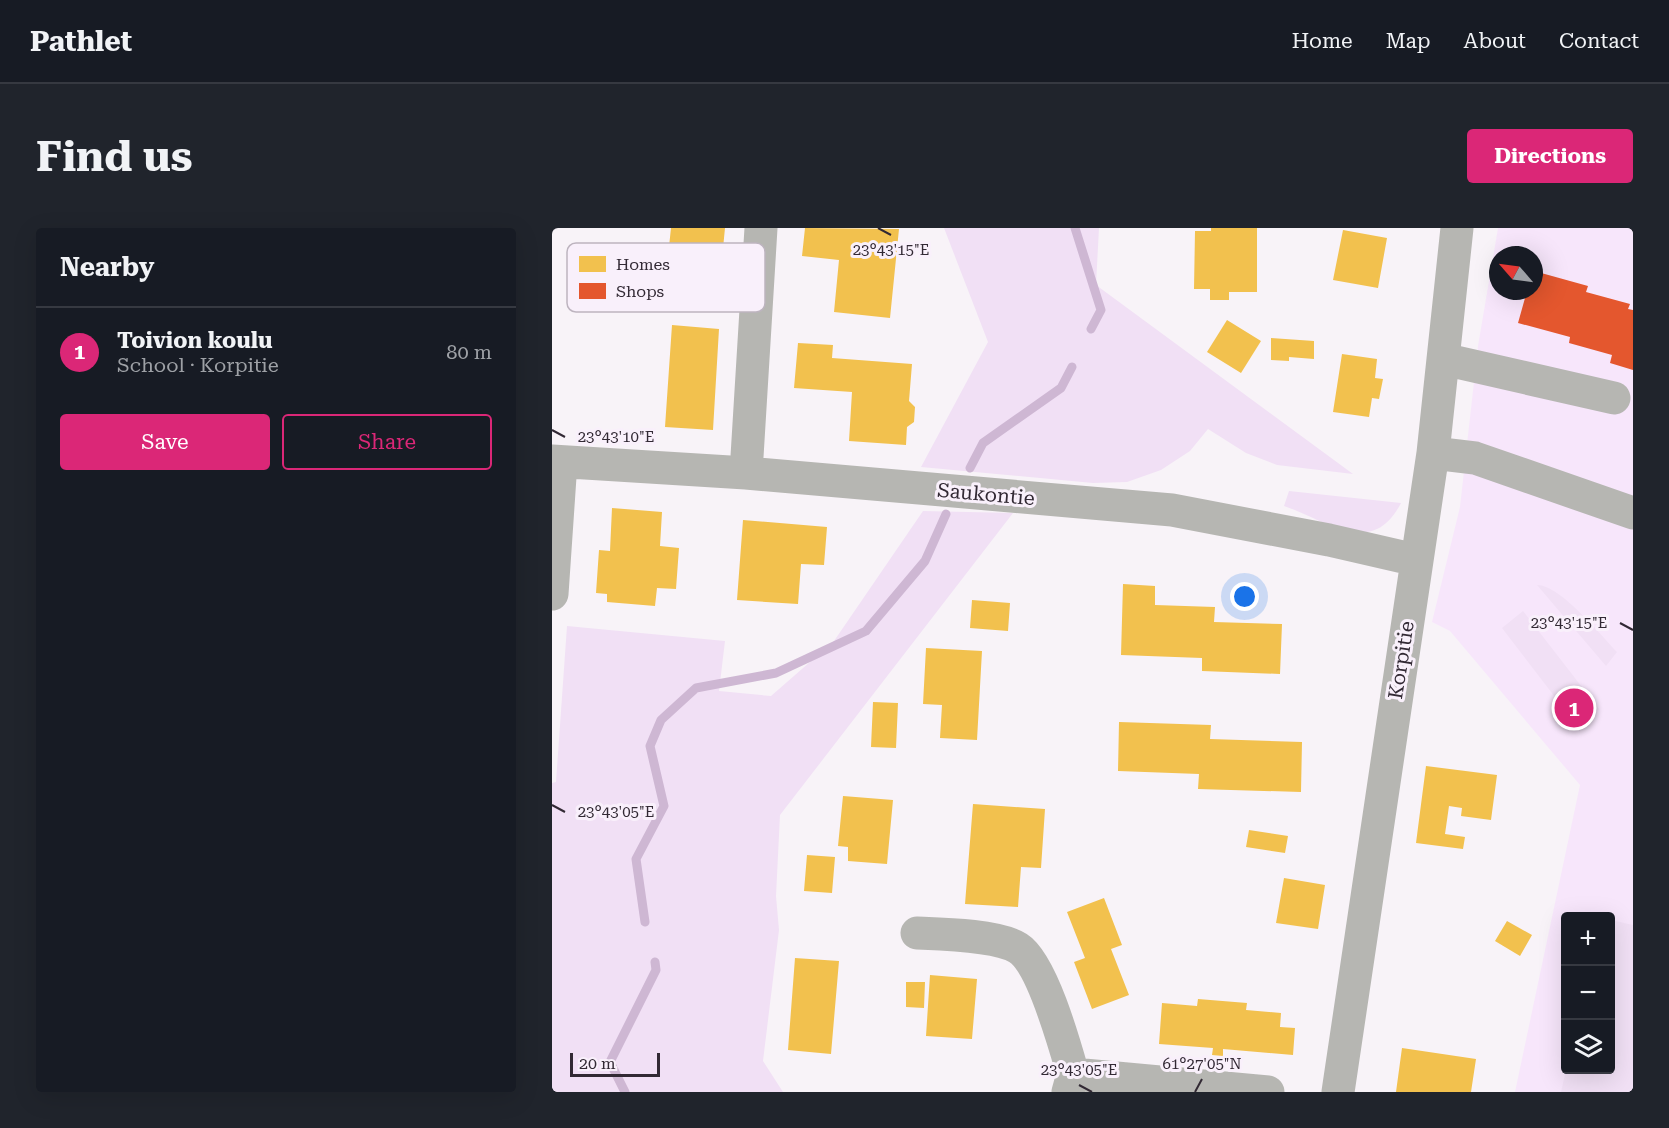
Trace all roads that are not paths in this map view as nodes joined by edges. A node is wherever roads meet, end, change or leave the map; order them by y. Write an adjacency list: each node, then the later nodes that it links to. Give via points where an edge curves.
1 (761, 228): 3 (street)
2 (1457, 228): 5 (street, Korpitie)
3 (760, 243)
4 (756, 312): 9 (street)
5 (1443, 359): 6 (street); 7 (street, Korpitie)
6 (1614, 398)
7 (1432, 453): 10 (street, via 1475,458); 11 (street, Korpitie)
8 (556, 462): 9 (street, Saukontie); 12 (street)
9 (746, 473): 11 (street, Saukontie, via 1172,510)
10 (1633, 513)
11 (1416, 560): 16 (street, Korpitie)
12 (552, 594)
13 (917, 933): 14 (street, via 1006,943 1028,957 1049,1001)
14 (1071, 1083): 15 (street)
15 (1268, 1092)
16 (1338, 1092)

